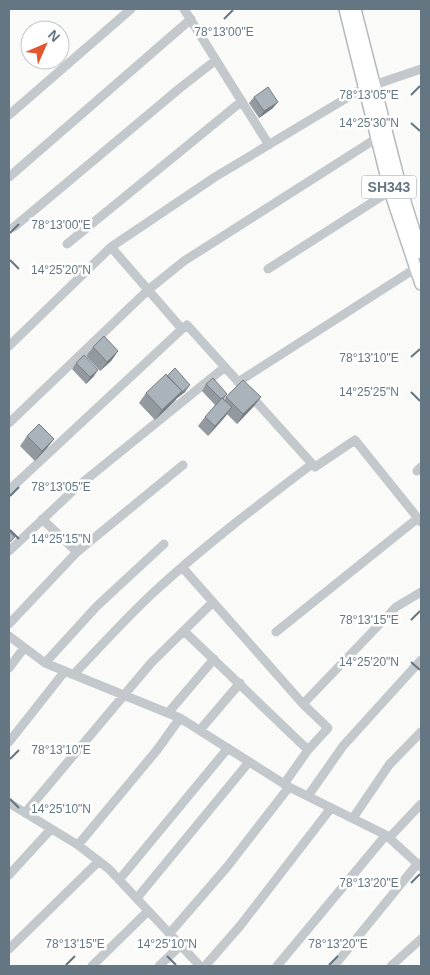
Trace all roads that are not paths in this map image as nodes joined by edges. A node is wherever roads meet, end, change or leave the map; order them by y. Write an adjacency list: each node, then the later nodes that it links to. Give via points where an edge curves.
1 (131, 9): 10 (street)
2 (184, 9): 5 (street)
3 (345, 9): 8 (main road, SH343)
4 (355, 9): 8 (main road, SH343)
5 (191, 19): 6 (street); 13 (street)
6 (216, 60): 9 (street); 15 (street)
7 (421, 69): 8 (street)
8 (370, 86): 11 (main road, SH343); 12 (street); 18 (main road, SH343)
9 (242, 101): 12 (street); 16 (street)
10 (9, 116)
11 (377, 138): 14 (main road, SH343); 22 (street, via 184,261)
12 (269, 145): 17 (street)
13 (9, 177)
14 (390, 191): 19 (main road, SH343); 20 (street)
15 (14, 227)
16 (67, 244)
17 (111, 247): 22 (street); 24 (street)
18 (421, 253)
19 (416, 268): 21 (main road, SH343); 26 (street)
20 (268, 269)
21 (421, 284)
22 (148, 290): 23 (street); 27 (street)
23 (182, 329): 25 (street, via 187,325); 30 (street)
24 (9, 346)
25 (225, 367): 26 (street); 31 (street)
26 (238, 382): 28 (street)
27 (9, 423)
28 (312, 464): 32 (street, via 315,467 355,440); 36 (street)
29 (183, 465): 35 (street)
30 (9, 490)
31 (42, 519): 34 (street); 35 (street)
32 (420, 520): 41 (street)
33 (164, 544): 46 (street, via 97,606)
34 (9, 551)
35 (77, 552): 39 (street)
36 (182, 567): 38 (street); 48 (street)
37 (421, 592): 51 (street, via 396,607)
38 (213, 602): 40 (street); 51 (street)
39 (9, 624)
40 (184, 631): 44 (street); 50 (street)
41 (276, 632)
42 (9, 636): 43 (street)
43 (24, 648): 46 (street); 47 (street)
44 (214, 659): 49 (street); 52 (street)
45 (421, 660): 61 (street, via 343,746)
46 (45, 662): 48 (street)
47 (9, 668)
48 (70, 673): 50 (street); 56 (street)
49 (240, 683): 54 (street); 58 (street)
50 (124, 694): 52 (street); 65 (street)
51 (303, 704): 58 (street, via 328,728)
52 (168, 713): 53 (street)
53 (180, 718): 54 (street); 69 (street)
54 (200, 730): 57 (street)
55 (421, 732): 66 (street, via 389,765)
56 (9, 742)
57 (228, 748): 59 (street); 73 (street)
58 (308, 750): 60 (street)
59 (249, 762): 60 (street); 74 (street)
60 (287, 786): 61 (street); 76 (street, via 227,867)
61 (308, 796): 64 (street)
62 (9, 804): 65 (street)
63 (421, 804): 68 (street)
64 (331, 808): 66 (street); 83 (street)
65 (25, 813): 67 (street)
66 (353, 818): 68 (street)
67 (51, 829): 69 (street); 72 (street)
68 (388, 836): 71 (street); 84 (street)
69 (78, 845): 70 (street)
70 (99, 861): 73 (street); 79 (street)
71 (419, 865): 85 (street)
72 (9, 875)
73 (119, 880): 74 (street)
74 (137, 898): 75 (street)
75 (148, 910): 76 (street); 80 (street)
76 (169, 934): 78 (street)
77 (421, 939): 86 (street)
78 (180, 946): 81 (street); 82 (street)
79 (9, 949)
80 (92, 966)
81 (160, 966)
82 (200, 966)
83 (205, 966)
84 (278, 966)
85 (334, 966)
86 (391, 966)

